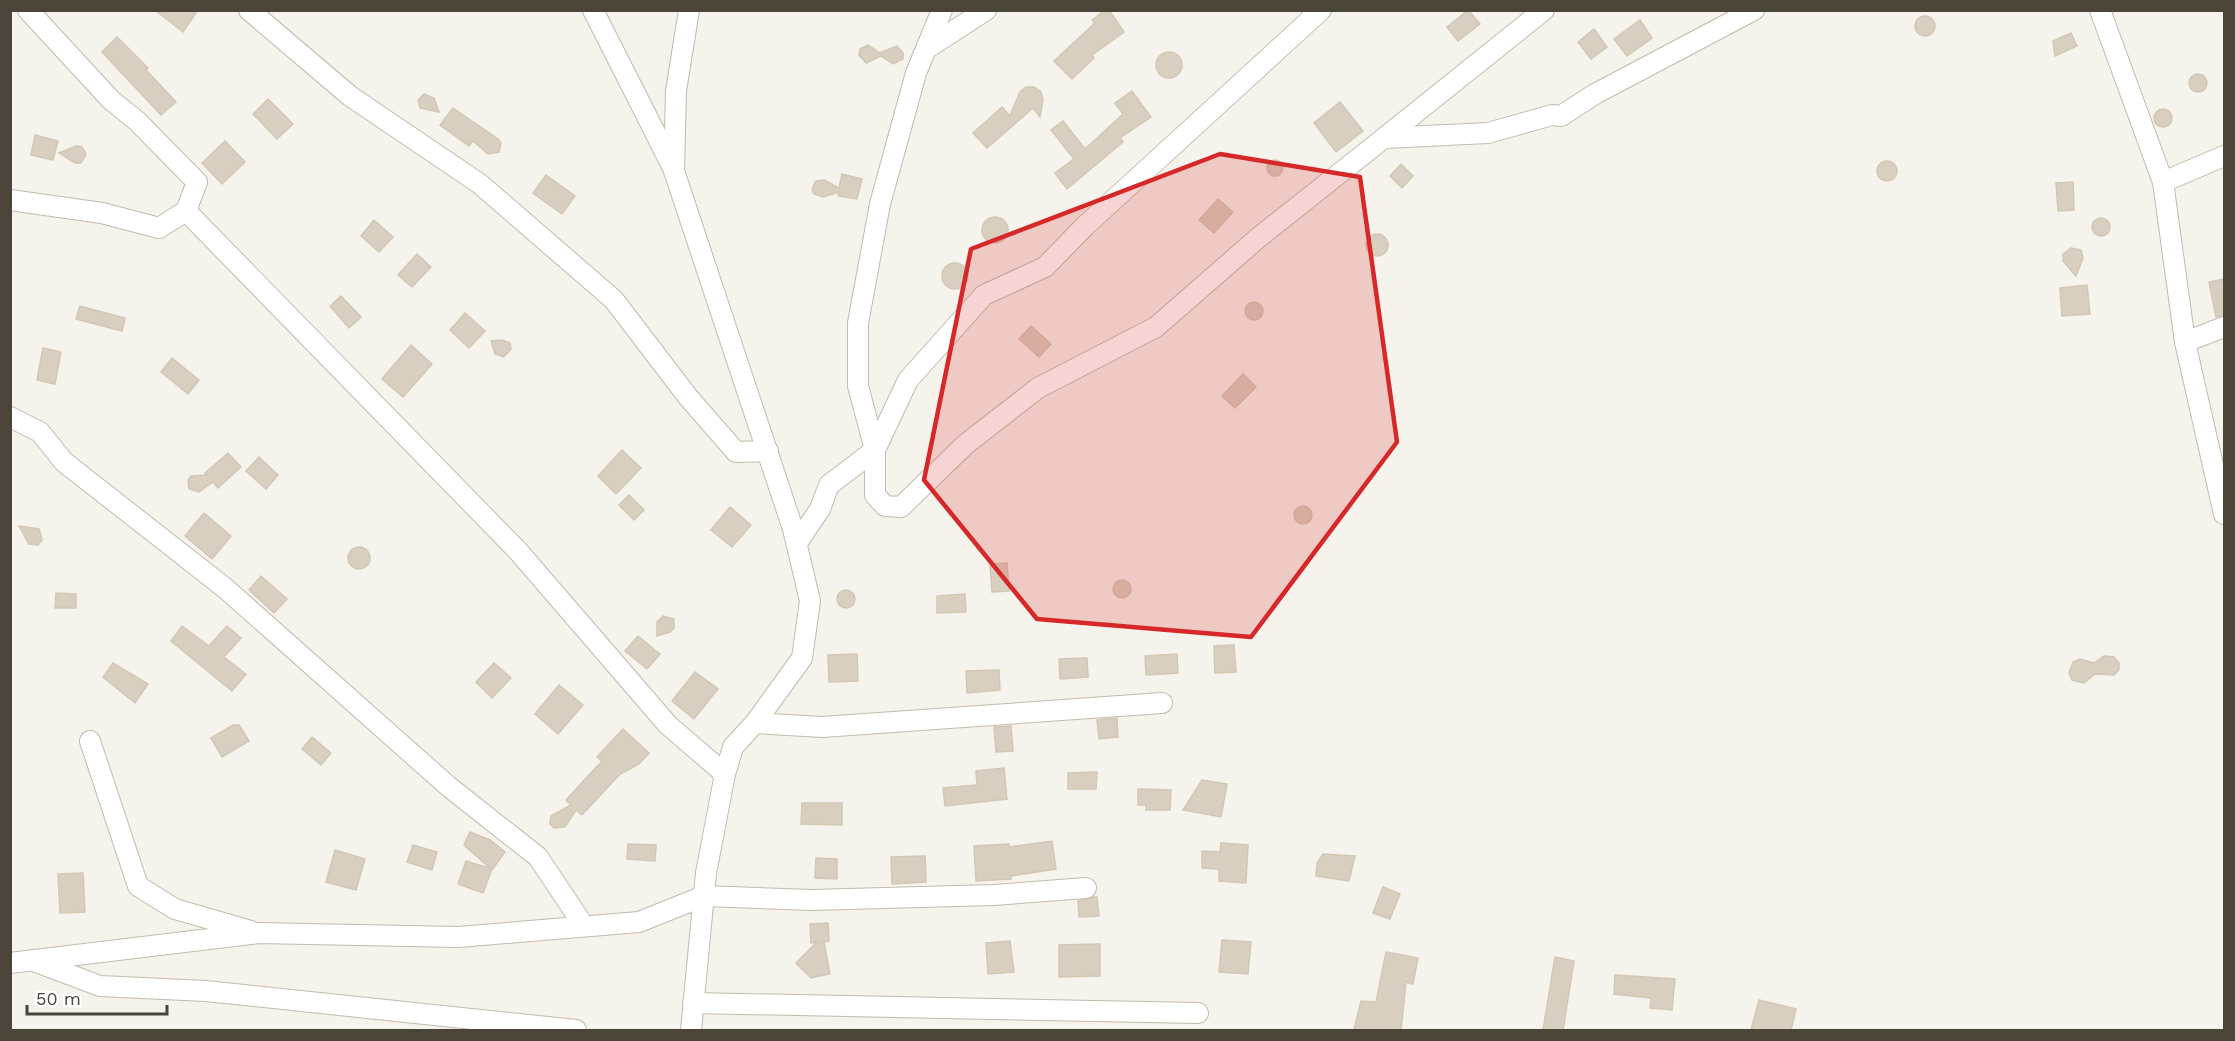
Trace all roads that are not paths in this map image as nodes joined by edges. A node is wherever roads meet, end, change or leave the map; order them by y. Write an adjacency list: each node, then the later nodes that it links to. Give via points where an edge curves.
1 (28, 10): 17 (street, via 111,100 197,182)
2 (249, 10): 22 (street, via 350,96 480,184 614,300 688,397 736,452)
3 (593, 10): 14 (street)
4 (689, 10): 14 (street, via 676,91)
5 (942, 10): 11 (street)
6 (986, 10): 11 (street)
7 (1321, 10): 21 (street, via 1045,267 984,296 908,380)
8 (1544, 10): 12 (street)
9 (1754, 10): 12 (street, via 1561,116 1552,115 1488,133)
10 (2100, 10): 15 (street)
11 (926, 49): 21 (street, via 880,204 858,323 858,386)
12 (1384, 138): 21 (street, via 1258,238 1156,327 1038,388 966,444 901,507 885,506 875,495)
13 (2224, 156): 15 (street)
14 (674, 171): 22 (street)
15 (2163, 182): 19 (street)
16 (10, 200): 17 (street, via 102,213 159,228)
17 (186, 211): 28 (street, via 518,551 668,725)
18 (2224, 327): 19 (street)
19 (2185, 342): 23 (street)
20 (10, 417): 31 (street, via 40,432 63,462 225,588 448,786 538,857)
21 (875, 450): 24 (street, via 829,485 820,509)
22 (768, 451): 24 (street)
23 (2223, 502)
24 (797, 543): 26 (street, via 810,601 802,658)
25 (1162, 703): 26 (street, via 822,727)
26 (754, 723): 28 (street, via 733,747)
27 (90, 741): 32 (street, via 138,886 175,909)
28 (725, 774): 30 (street)
29 (1086, 888): 30 (street, via 812,900)
30 (704, 896): 31 (street, via 639,922); 35 (street)
31 (584, 926): 32 (street, via 458,936)
32 (259, 933): 33 (street)
33 (34, 961): 34 (street); 37 (street, via 100,986 206,991)
34 (10, 963)
35 (693, 1002): 36 (street); 38 (street)
36 (1198, 1013)
37 (576, 1030)
38 (691, 1030)

